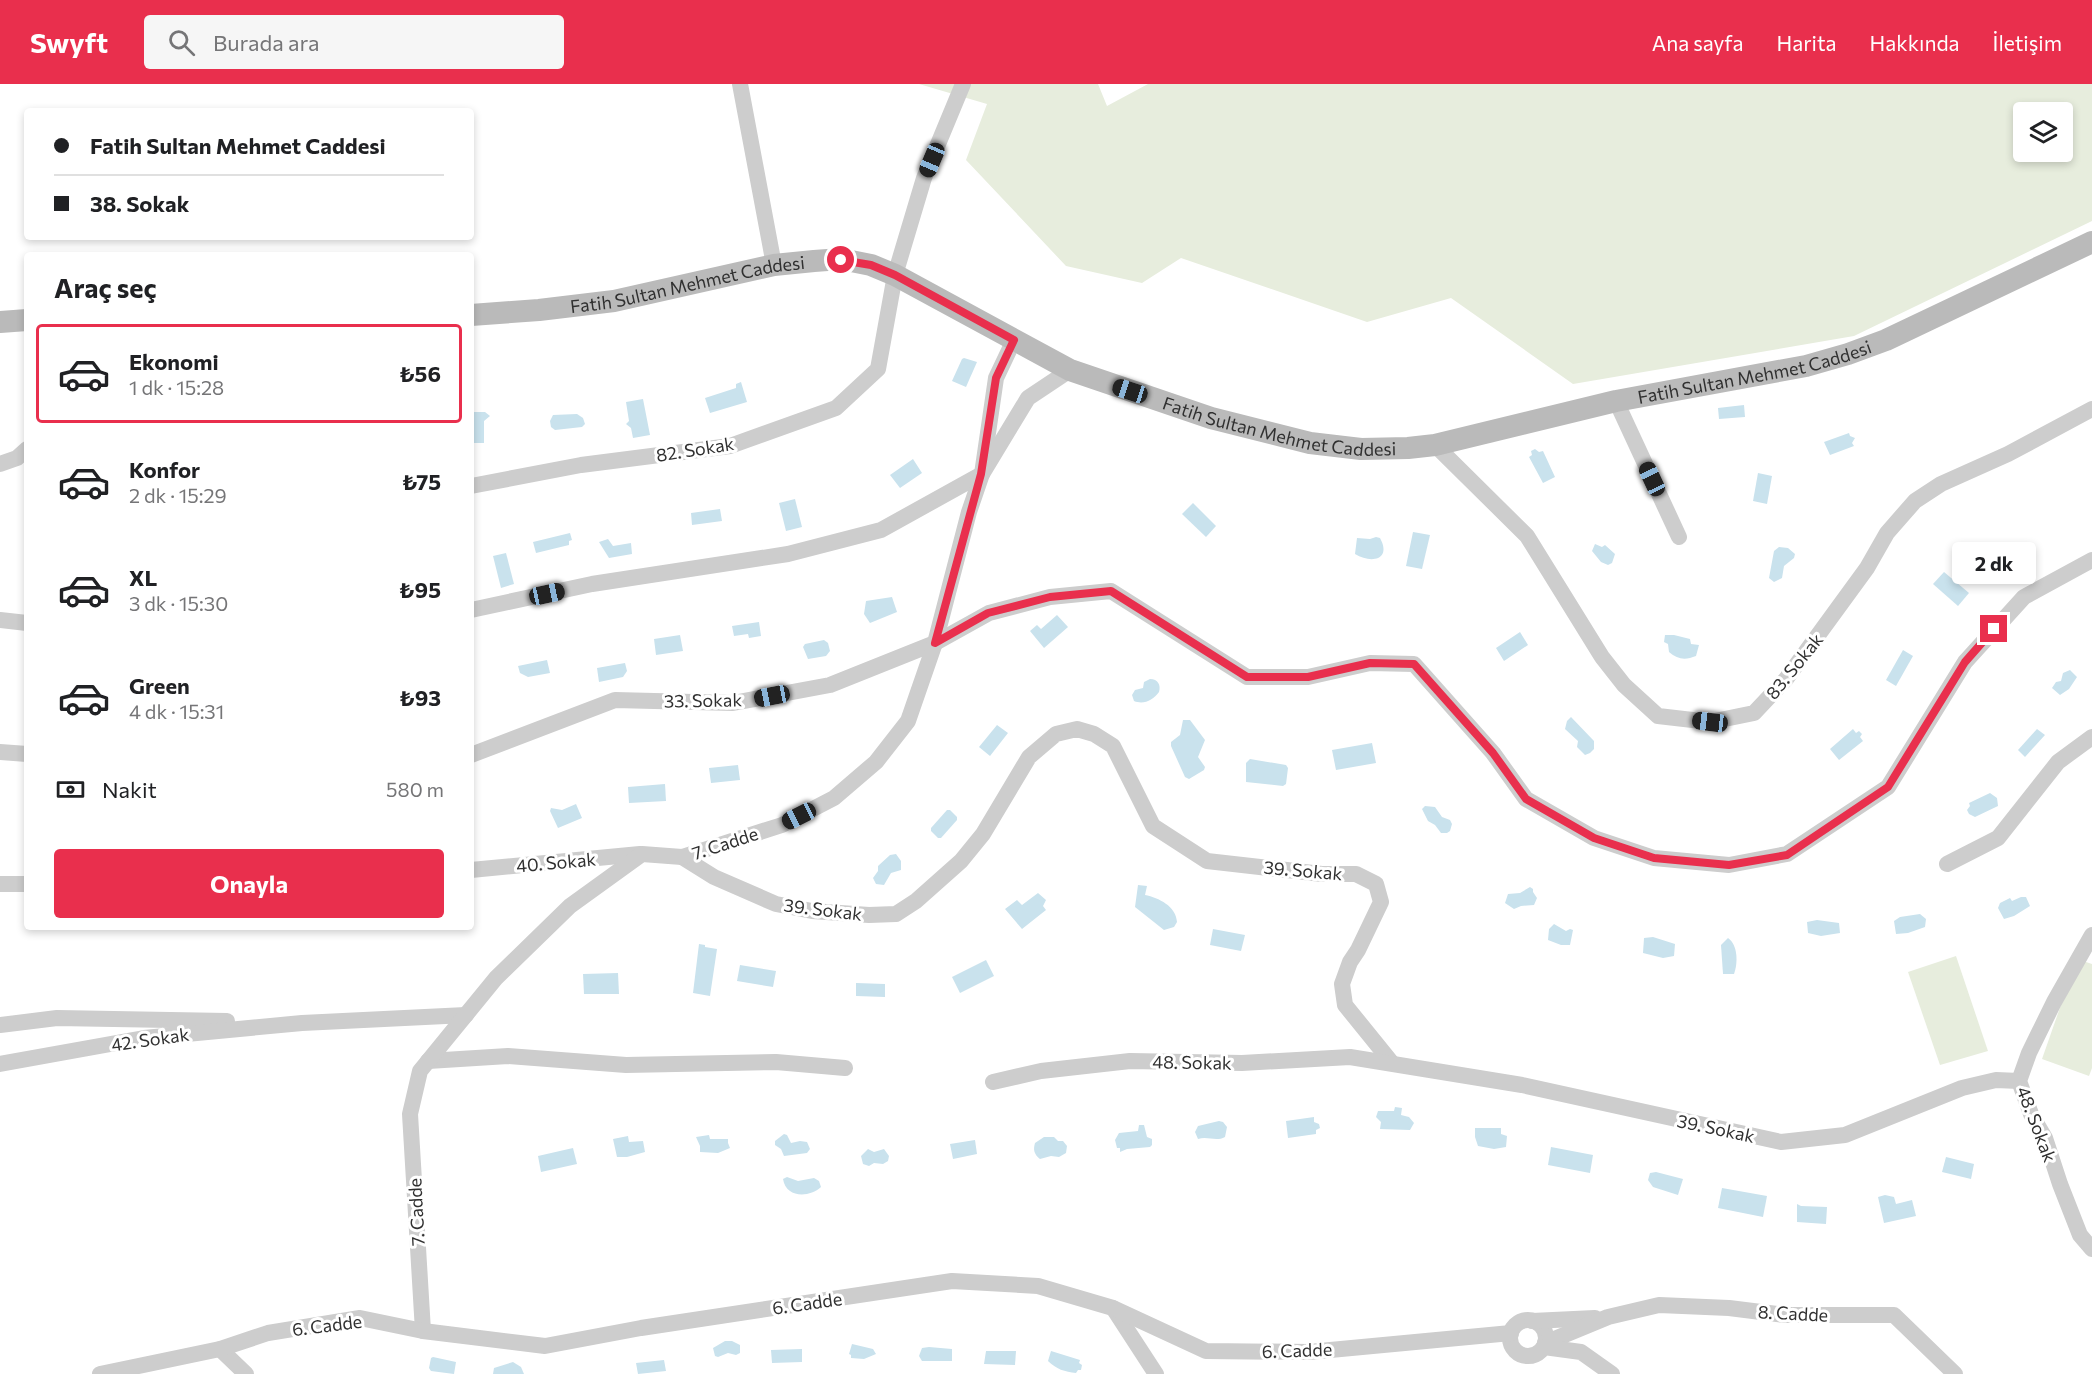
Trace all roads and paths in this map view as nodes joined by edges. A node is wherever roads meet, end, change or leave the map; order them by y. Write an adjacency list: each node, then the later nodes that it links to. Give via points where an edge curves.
1 (740, 84): 4 (street)
2 (963, 84): 5 (street, 82. Sokak, via 924,178)
3 (2092, 242): 11 (main road, Fatih Sultan Mehmet Caddesi, via 1886,340 1848,354 1784,371)
4 (774, 265): 5 (main road, Fatih Sultan Mehmet Caddesi, via 841,260 871,265); 6 (main road, Fatih Sultan Mehmet Caddesi, via 614,301)
5 (895, 275): 9 (main road, Fatih Sultan Mehmet Caddesi); 17 (street, 82. Sokak, via 878,369 836,408 730,446 581,465)
6 (474, 315)
7 (24, 320): 8 (main road)
8 (0, 322)
9 (1014, 340): 10 (main road, Fatih Sultan Mehmet Caddesi); 16 (street, 7. Cadde, via 996,378)
10 (1070, 370): 13 (main road, Fatih Sultan Mehmet Caddesi, via 1211,418 1310,443 1360,449); 16 (street, via 1028,398)
11 (1616, 401): 13 (main road, Fatih Sultan Mehmet Caddesi); 18 (street)
12 (2092, 409): 13 (street, 83. Sokak, via 1941,484 1916,501 1887,533 1867,568 1786,679 1754,713 1710,722 1658,716 1624,685 1602,657 1527,536)
13 (1435, 445)
14 (24, 452): 15 (street)
15 (0, 464)
16 (981, 474): 20 (street, via 881,530 788,554 591,584); 23 (street, 7. Cadde)
17 (474, 485)
18 (1679, 537)
19 (2092, 560): 23 (street, 33. Sokak, via 2024,597 1965,662 1888,787 1787,855 1729,865 1654,858 1594,838 1526,799 1493,753 1414,664 1370,663 1308,677 1247,677 1111,591 1050,597 988,613)
20 (474, 609)
21 (0, 620): 22 (street)
22 (24, 623)
23 (935, 643): 27 (street, 33. Sokak, via 830,685 733,703 615,700); 29 (street, 7. Cadde, via 908,721 876,762 834,798 782,825)
24 (2092, 737): 30 (street, via 2058,762 1998,838)
25 (0, 752): 26 (street)
26 (24, 754)
27 (474, 754)
28 (642, 854): 29 (street, 7. Cadde); 31 (street, 40. Sokak); 35 (street, 7. Cadde, via 570,906 496,978)
29 (682, 857): 39 (street, 39. Sokak, via 714,877 776,904 812,911 896,914 961,861 983,834 1029,757 1056,734 1077,729 1113,746 1153,826 1207,861 1356,874 1376,884 1381,902 1342,984 1345,1005)
30 (1947, 864)
31 (474, 870)
32 (0, 884): 33 (street)
33 (24, 884)
34 (2092, 935): 42 (street, 48. Sokak, via 2049,1012)
35 (466, 1015): 36 (street, 42. Sokak); 38 (street, 7. Cadde)
36 (302, 1023): 37 (street, 42. Sokak, via 57,1018); 40 (street, 42. Sokak, via 144,1038)
37 (0, 1024)
38 (428, 1061): 41 (street, via 508,1056 626,1065 776,1062); 48 (street, 7. Cadde, via 420,1071 410,1114)
39 (1392, 1063): 42 (street, 39. Sokak, via 1522,1085 1781,1142 1845,1135 1962,1088 1995,1080); 43 (street, 48. Sokak, via 1350,1057 1242,1063 1130,1061 1041,1071)
40 (0, 1064)
41 (845, 1068)
42 (2019, 1081): 44 (street, 48. Sokak, via 2045,1138 2080,1236)
43 (993, 1082)
44 (2092, 1249)
45 (1113, 1308): 48 (street, 6. Cadde, via 1038,1286 952,1281 545,1346); 49 (street, 6. Cadde, via 1206,1351 1309,1352); 54 (street)
46 (1608, 1317): 47 (street, 8. Cadde); 50 (street, 8. Cadde); 56 (street, 8. Cadde, via 1659,1305 1785,1315 1894,1315)
47 (1532, 1321): 49 (street, via 1519,1323); 50 (street, via 1543,1329)
48 (423, 1330): 51 (street, 6. Cadde, via 360,1318 268,1333)
49 (1511, 1334): 50 (street, via 1515,1350 1524,1356 1536,1354)
50 (1545, 1345): 55 (street, via 1581,1352)
51 (220, 1349): 52 (street, 6. Cadde); 53 (street)
52 (100, 1374)
53 (246, 1374)
54 (1156, 1374)
55 (1612, 1374)
56 (1955, 1374)

